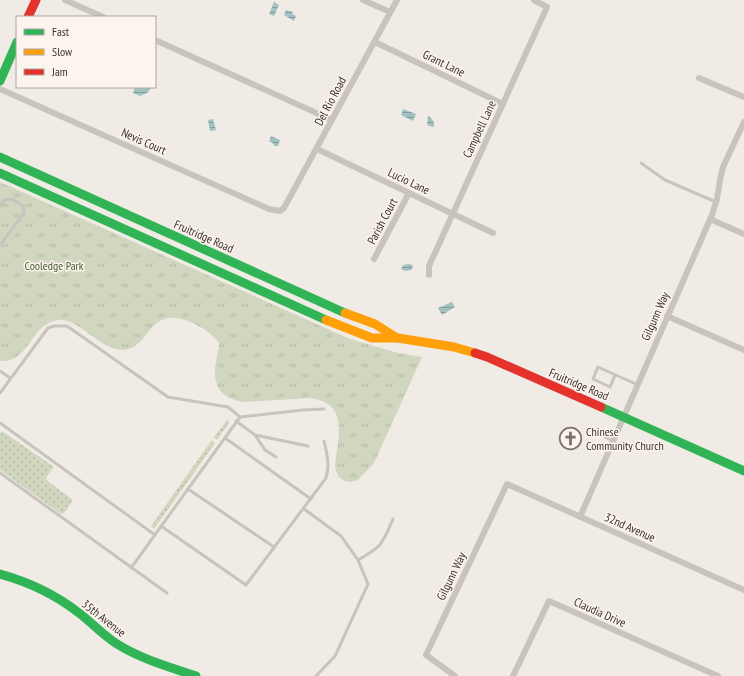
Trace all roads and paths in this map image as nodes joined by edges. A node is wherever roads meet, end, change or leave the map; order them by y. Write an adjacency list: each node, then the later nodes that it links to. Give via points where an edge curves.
1 (36, 0): 7 (main road)
2 (65, 0): 8 (street)
3 (363, 0): 6 (street)
4 (397, 0): 6 (street, Del Rio Road)
5 (534, 0): 16 (street, Campbell Lane, via 547,7)
6 (390, 12): 10 (street, Del Rio Road)
7 (28, 16)
8 (101, 16)
9 (156, 40): 17 (street)
10 (374, 42): 16 (street, Grant Lane); 17 (street, Del Rio Road)
11 (16, 44): 13 (main road)
12 (699, 78): 15 (street)
13 (0, 81)
14 (0, 89): 26 (street, Nevis Court, via 269,209)
15 (744, 97)
16 (503, 104): 27 (street, Campbell Lane)
17 (332, 120): 19 (street, Del Rio Road)
18 (744, 122): 24 (street, Gilgunn Way, via 723,167)
19 (317, 149): 23 (street, Lucio Lane); 26 (street, Del Rio Road)
20 (0, 158): 35 (main road, Fruitridge Road, via 345,313 375,324)
21 (641, 163): 24 (lane, via 665,180)
22 (0, 173): 35 (main road, Fruitridge Road, via 339,326 372,338)
23 (409, 193): 27 (street, Lucio Lane); 32 (street, Parish Court)
24 (716, 202): 28 (street, Gilgunn Way)
25 (0, 207): 31 (lane, via 4,200 12,199 23,206 24,213)
26 (280, 211)
27 (452, 214): 29 (street, Lucio Lane); 33 (street, Campbell Lane, via 429,266)
28 (710, 219): 30 (street); 34 (street, Gilgunn Way)
29 (492, 233)
30 (744, 234)
31 (0, 246)
32 (374, 259)
33 (429, 275)
34 (668, 316): 36 (street); 40 (street, Gilgunn Way)
35 (398, 338): 43 (main road, Fruitridge Road, via 477,354)
36 (744, 350)
37 (0, 371): 39 (lane)
38 (615, 375): 38 (lane, via 598,367 593,379 610,387); 40 (lane)
39 (10, 378): 41 (lane); 44 (lane, via 48,328 67,326 168,397 228,407)
40 (638, 385): 43 (street, Gilgunn Way)
41 (0, 393)
42 (324, 409): 44 (lane)
43 (624, 416): 51 (street, Gilgunn Way); 54 (main road, Fruitridge Road)
44 (240, 417): 45 (lane)
45 (236, 421): 47 (lane); 49 (lane)
46 (0, 423): 63 (lane)
47 (255, 434): 52 (lane); 53 (lane, via 265,450)
48 (605, 437): 51 (lane)
49 (224, 438): 57 (lane); 58 (lane)
50 (324, 441): 58 (lane, via 329,463 328,472)
51 (613, 441): 60 (street, Gilgunn Way)
52 (308, 446)
53 (276, 457)
54 (744, 471)
55 (0, 473): 66 (lane)
56 (507, 484): 60 (street, 32nd Avenue); 72 (street, Gilgunn Way, via 426,654)
57 (188, 489): 62 (lane); 64 (lane)
58 (311, 499): 59 (lane)
59 (304, 508): 64 (lane); 65 (lane, via 341,536)
60 (580, 517): 68 (street, 32nd Avenue)
61 (393, 519): 65 (lane, via 382,544)
62 (161, 526): 63 (lane); 64 (lane, via 246,585)
63 (155, 535): 66 (lane)
64 (274, 547)
65 (358, 560): 71 (lane, via 368,584 335,656)
66 (132, 568): 69 (lane)
67 (0, 574): 70 (main road, 35th Avenue, via 20,579 49,592 132,653)
68 (744, 590)
69 (167, 593)
70 (196, 676)
71 (316, 676)
72 (456, 676)
73 (513, 676): 74 (street, Claudia Drive, via 549,601)
74 (718, 676)

